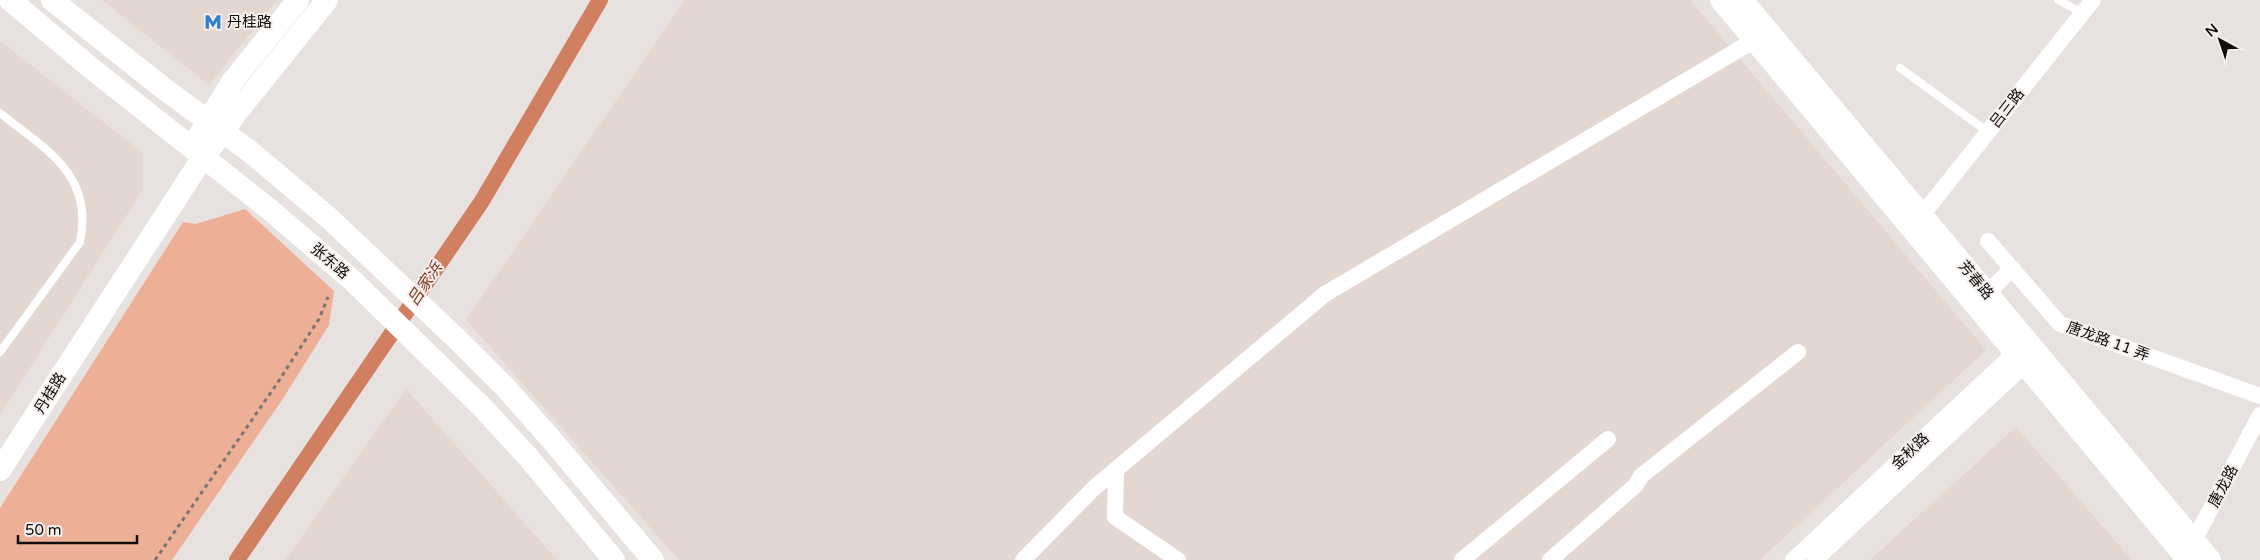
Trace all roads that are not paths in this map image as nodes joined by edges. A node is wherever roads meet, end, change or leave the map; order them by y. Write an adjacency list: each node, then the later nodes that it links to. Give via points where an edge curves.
1 (10, 0): 15 (street, 张东路)
2 (52, 0): 13 (street, 张东路)
3 (298, 0): 13 (street, 丹桂路, via 232,82)
4 (327, 0): 13 (street, 丹桂路)
5 (1721, 0): 10 (street, 芳春路)
6 (1742, 0): 16 (street, 芳春路)
7 (2058, 0): 9 (lane)
8 (2093, 0): 9 (street, 吕三路)
9 (2082, 13): 14 (street, 吕三路)
10 (1755, 40): 22 (street, 芳春路); 27 (street, via 1324,294)
11 (1900, 68): 14 (lane)
12 (0, 114): 20 (lane, via 68,172 80,194 84,221 80,242)
13 (215, 126): 15 (street, 丹桂路); 31 (street, 张东路, via 310,201 458,340 550,438)
14 (1988, 132): 16 (street, 吕三路)
15 (198, 152): 26 (street, 丹桂路); 28 (street, 丹桂路, via 173,201); 30 (street, 张东路, via 352,280 441,365 522,450)
16 (1922, 215): 19 (street, 芳春路)
17 (1988, 241): 18 (street, 唐龙路 11 弄)
18 (2012, 268): 19 (street); 23 (street, 唐龙路 11 弄, via 2060,324)
19 (1988, 294): 22 (street, 芳春路)
20 (0, 352)
21 (1798, 352): 35 (street, via 1641,476)
22 (2026, 353): 29 (street, 芳春路); 36 (street, 金秋路); 37 (street, 金秋路)
23 (2260, 396)
24 (2260, 415): 29 (street, 唐龙路)
25 (1608, 439): 34 (street)
26 (0, 451)
27 (1116, 469): 32 (street); 33 (street, via 1115,517)
28 (0, 470)
29 (2189, 553): 38 (street, 芳春路)
30 (614, 560)
31 (653, 560)
32 (1023, 560)
33 (1178, 560)
34 (1462, 560)
35 (1550, 560)
36 (1793, 560)
37 (1815, 560)
38 (2210, 560)

